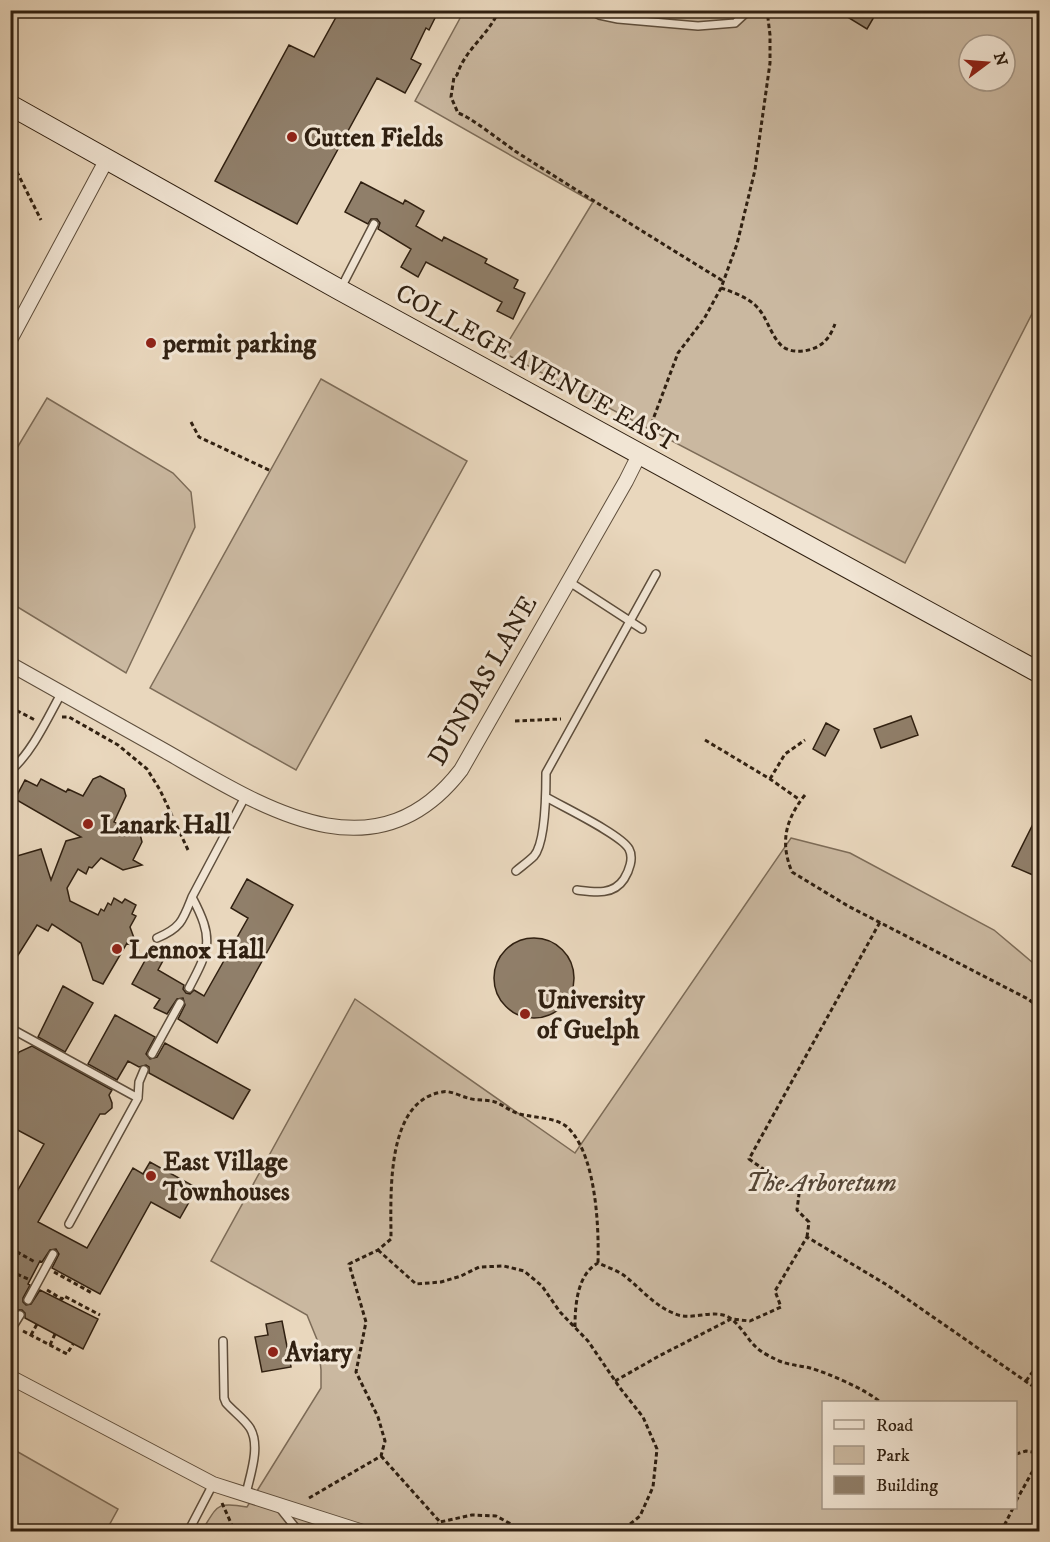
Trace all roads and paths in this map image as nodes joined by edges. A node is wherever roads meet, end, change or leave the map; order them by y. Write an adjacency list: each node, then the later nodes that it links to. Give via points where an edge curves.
1 (499, 10): 10 (path, via 453,79 451,97 458,113)
2 (590, 10): 3 (lane, via 618,20 698,26 735,23)
3 (749, 10)
4 (767, 10): 10 (path, via 771,52 755,171 737,244)
5 (10, 105): 7 (street, COLLEGE AVENUE EAST)
6 (10, 158): 8 (path)
7 (107, 159): 12 (street, COLLEGE AVENUE EAST); 14 (street)
8 (41, 220)
9 (374, 224): 12 (lane)
10 (723, 281): 11 (path)
11 (721, 288): 13 (path, via 754,304 781,346 793,351 808,351 826,342); 16 (path, via 678,353)
12 (340, 290): 16 (street, COLLEGE AVENUE EAST)
13 (836, 324)
14 (10, 340)
15 (191, 422): 17 (path, via 199,437)
16 (640, 453): 19 (street, DUNDAS LANE); 23 (street, COLLEGE AVENUE EAST)
17 (271, 471)
18 (656, 574): 20 (lane)
19 (568, 581): 20 (lane); 34 (street, DUNDAS LANE, via 461,770 423,808 379,827 341,828 303,821)
20 (631, 622): 21 (lane); 26 (lane)
21 (642, 629)
22 (10, 663): 24 (street, DUNDAS LANE)
23 (1040, 673)
24 (62, 692): 28 (lane); 34 (street, DUNDAS LANE)
25 (10, 707): 28 (path)
26 (577, 719): 27 (path); 35 (lane, via 546,773)
27 (515, 721)
28 (44, 725): 31 (lane); 37 (path, via 53,730 62,717 69,717 129,752 154,778)
29 (705, 740): 32 (path)
30 (805, 740): 32 (path, via 784,754)
31 (10, 771)
32 (770, 779): 36 (path)
33 (805, 795): 36 (path)
34 (245, 797): 40 (lane)
35 (546, 797): 38 (lane, via 539,848); 39 (lane, via 612,833 631,851 628,873 622,883 600,893)
36 (800, 801): 41 (path, via 784,843 792,872)
37 (188, 850)
38 (516, 871)
39 (577, 890)
40 (192, 897): 42 (lane, via 183,921); 43 (lane, via 208,936 203,960)
41 (880, 922): 45 (path); 53 (path, via 749,1159 799,1194 797,1210 809,1222)
42 (157, 938)
43 (189, 988)
44 (180, 1003): 47 (lane)
45 (1040, 1008)
46 (10, 1028): 49 (lane)
47 (152, 1054)
48 (144, 1070): 49 (lane)
49 (138, 1098): 52 (lane)
50 (10, 1128): 51 (path)
51 (15, 1131)
52 (69, 1224)
53 (807, 1237): 62 (path, via 775,1291 781,1307 750,1321); 74 (path, via 887,1285)
54 (378, 1250): 56 (path, via 391,1239 391,1176 409,1113 422,1098 444,1091 557,1121 571,1130 592,1180); 64 (path, via 416,1284 441,1282 479,1267 504,1266 524,1271 542,1286); 79 (path, via 349,1264 366,1322 356,1372 378,1417 385,1441)
55 (53, 1254): 58 (lane)
56 (598, 1263): 62 (path, via 625,1276 645,1296 675,1314 723,1315); 64 (path, via 591,1266 580,1286)
57 (10, 1269): 58 (path)
58 (37, 1284): 59 (lane); 61 (path)
59 (28, 1300)
60 (20, 1315): 65 (lane)
61 (100, 1315)
62 (731, 1319): 73 (path); 76 (path, via 757,1348 775,1359 824,1372)
63 (37, 1324): 67 (path)
64 (575, 1327): 73 (path)
65 (12, 1329): 67 (path)
66 (55, 1334): 70 (path)
67 (31, 1335): 70 (path)
68 (223, 1341): 82 (lane, via 224,1398 254,1438)
69 (73, 1344): 70 (path, via 67,1354)
70 (50, 1345)
71 (1040, 1362): 74 (path)
72 (10, 1377): 81 (street)
73 (615, 1381): 94 (path, via 643,1417 657,1449 653,1487 640,1516)
74 (1026, 1381): 75 (path)
75 (1040, 1384)
76 (879, 1401)
77 (1040, 1453): 78 (path)
78 (1017, 1454)
79 (381, 1456): 85 (path); 87 (path)
80 (1040, 1458): 83 (path)
81 (213, 1484): 82 (street); 88 (lane); 89 (path)
82 (246, 1494): 84 (street)
83 (1017, 1500)
84 (276, 1503): 85 (street); 90 (lane)
85 (292, 1508): 91 (street)
86 (1012, 1509): 95 (path)
87 (440, 1522): 92 (path); 93 (path, via 472,1515 496,1516)
88 (188, 1532)
89 (235, 1532)
90 (299, 1532)
91 (363, 1532)
92 (430, 1532)
93 (525, 1532)
94 (620, 1532)
95 (1001, 1532)

